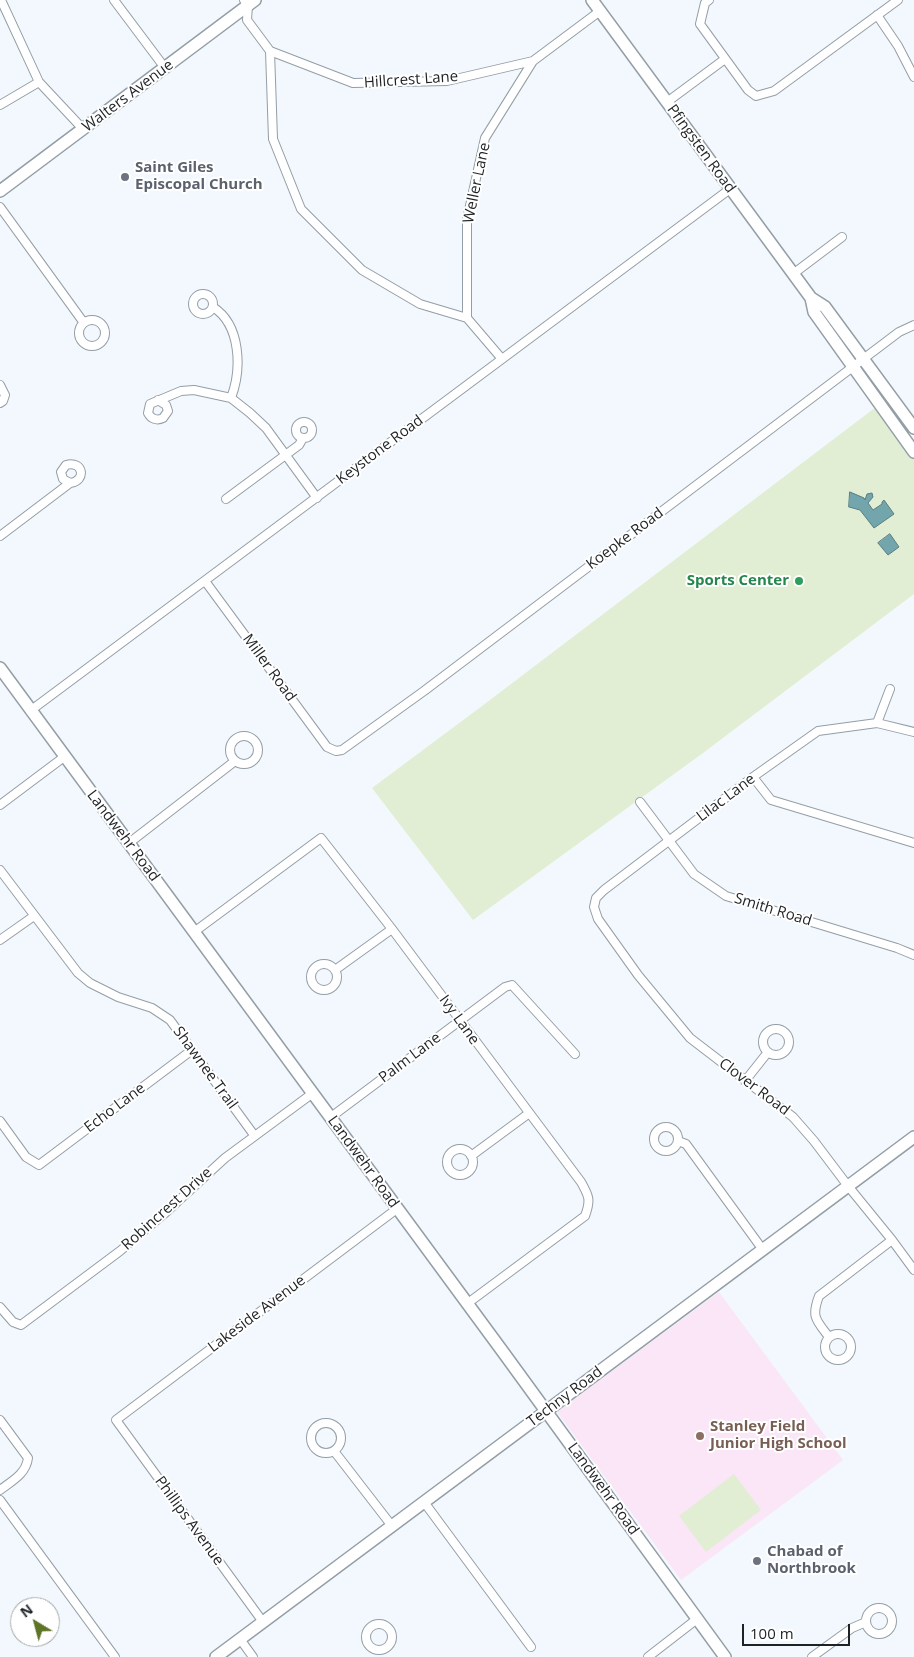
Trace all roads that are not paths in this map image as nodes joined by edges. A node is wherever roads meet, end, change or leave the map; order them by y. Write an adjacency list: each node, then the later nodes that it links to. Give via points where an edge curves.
1 (1, 0): 14 (street)
2 (114, 0): 12 (street)
3 (592, 0): 7 (main road, Pfingsten Road)
4 (898, 0): 8 (street)
5 (707, 1): 10 (street, via 700,24)
6 (249, 2): 9 (street, via 247,20); 12 (main road, Walters Avenue)
7 (600, 11): 11 (street, Hillcrest Lane); 15 (main road, Pfingsten Road)
8 (877, 15): 10 (street, via 774,91 756,96); 13 (street)
9 (270, 51): 11 (street, Hillcrest Lane, via 353,83 448,80); 25 (street, via 273,139 301,209 362,270 420,304)
10 (726, 59): 15 (street)
11 (533, 60): 25 (street, Weller Lane, via 485,138 467,219)
12 (165, 68): 17 (main road, Walters Avenue)
13 (914, 77)
14 (39, 82): 16 (street); 17 (street)
15 (667, 102): 18 (main road, Pfingsten Road)
16 (0, 104)
17 (83, 129): 19 (main road, Walters Avenue)
18 (730, 189): 22 (main road, Pfingsten Road); 28 (street, Keystone Road)
19 (0, 192)
20 (0, 207): 26 (street)
21 (842, 237): 22 (street)
22 (793, 274): 23 (main road, Pfingsten Road)
23 (811, 298): 29 (main road, Pfingsten Road, via 825,307); 30 (main road, Pfingsten Road, via 814,312)
24 (213, 307): 32 (street, via 222,312 230,324 236,344 238,366)
25 (467, 318): 28 (street)
26 (84, 323)
27 (914, 325): 29 (street, Koepke Road, via 899,332)
28 (502, 359): 42 (street, Keystone Road)
29 (864, 359): 30 (street, Koepke Road); 35 (main road, Pfingsten Road)
30 (853, 367): 36 (main road, Pfingsten Road); 51 (street, Koepke Road, via 424,691)
31 (0, 385): 34 (street, via 5,395)
32 (231, 398): 33 (street, via 194,390 181,391); 40 (street, via 266,428)
33 (158, 400)
34 (0, 403)
35 (902, 410): 36 (main road); 37 (main road, Pfingsten Road)
36 (891, 418): 39 (main road, Pfingsten Road)
37 (914, 428)
38 (302, 438): 40 (street)
39 (914, 452)
40 (286, 456): 42 (street); 43 (street)
41 (70, 483): 44 (street)
42 (317, 498): 45 (street, Keystone Road)
43 (226, 499)
44 (0, 536)
45 (205, 581): 48 (street, Keystone Road); 51 (street, Miller Road, via 327,747)
46 (0, 668): 48 (main road, Landwehr Road)
47 (890, 689): 49 (street)
48 (30, 711): 52 (main road, Landwehr Road)
49 (877, 723): 50 (street); 54 (street, Lilac Lane, via 818,731)
50 (914, 732)
51 (336, 751)
52 (64, 757): 56 (street); 58 (main road, Landwehr Road)
53 (235, 761): 58 (street)
54 (754, 777): 57 (street, Lilac Lane); 59 (street, via 771,800)
55 (640, 802): 57 (street, Smith Road)
56 (0, 805)
57 (669, 842): 61 (street, Lilac Lane, via 604,890 596,898); 66 (street, Smith Road, via 694,874 726,896)
58 (129, 843): 64 (main road, Landwehr Road)
59 (914, 843)
60 (0, 870): 62 (street, Shawnee Trail)
61 (594, 907): 72 (street, Clover Road, via 598,919 638,975 690,1038)
62 (34, 916): 65 (street); 69 (street, Shawnee Trail, via 78,973 90,983 118,997 152,1008 170,1020)
63 (392, 929): 64 (street, Ivy Lane, via 321,838); 67 (street); 68 (street, Ivy Lane)
64 (194, 932): 73 (main road, Landwehr Road)
65 (0, 940)
66 (914, 956)
67 (335, 970)
68 (460, 1021): 71 (street, Palm Lane, via 512,985); 74 (street, Ivy Lane); 75 (street, Palm Lane)
69 (192, 1050): 76 (street, Echo Lane, via 39,1165 26,1157); 77 (street, Shawnee Trail)
70 (768, 1052): 72 (street)
71 (575, 1054)
72 (745, 1081): 81 (street, Clover Road, via 793,1116)
73 (313, 1093): 75 (main road, Landwehr Road); 77 (street, Robincrest Drive)
74 (528, 1114): 80 (street); 86 (street, Ivy Lane, via 581,1182 589,1205 585,1216)
75 (331, 1117): 82 (main road, Landwehr Road)
76 (0, 1121)
77 (254, 1136): 87 (street, Robincrest Drive, via 120,1251 21,1325 13,1322)
78 (914, 1137): 81 (main road, Techny Road)
79 (678, 1141): 84 (street, via 686,1144)
80 (471, 1156)
81 (848, 1186): 83 (street, Clover Road); 84 (main road, Techny Road)
82 (398, 1208): 86 (main road, Landwehr Road); 91 (street, Lakeside Avenue)
83 (892, 1240): 85 (street, Clover Road); 88 (street, via 819,1296 815,1317)
84 (763, 1250): 89 (main road, Techny Road)
85 (914, 1270)
86 (468, 1303): 89 (main road, Landwehr Road)
87 (0, 1307)
88 (829, 1337)
89 (546, 1411): 95 (main road, Techny Road); 97 (main road, Landwehr Road)
90 (0, 1420): 93 (street, via 28,1458 22,1473)
91 (116, 1420): 98 (street, Phillips Avenue)
92 (334, 1451): 96 (street)
93 (0, 1490)
94 (0, 1500): 104 (street)
95 (424, 1502): 96 (main road, Techny Road); 101 (street)
96 (392, 1526): 98 (main road, Techny Road)
97 (697, 1619): 107 (street); 108 (main road, Landwehr Road)
98 (263, 1622): 100 (main road, Techny Road)
99 (866, 1622): 109 (street, via 852,1628)
100 (240, 1639): 105 (main road, Techny Road); 106 (street)
101 (531, 1647)
102 (387, 1648): 103 (street)
103 (391, 1656)
104 (115, 1657)
105 (216, 1657)
106 (253, 1657)
107 (648, 1657)
108 (725, 1657)
109 (812, 1657)

